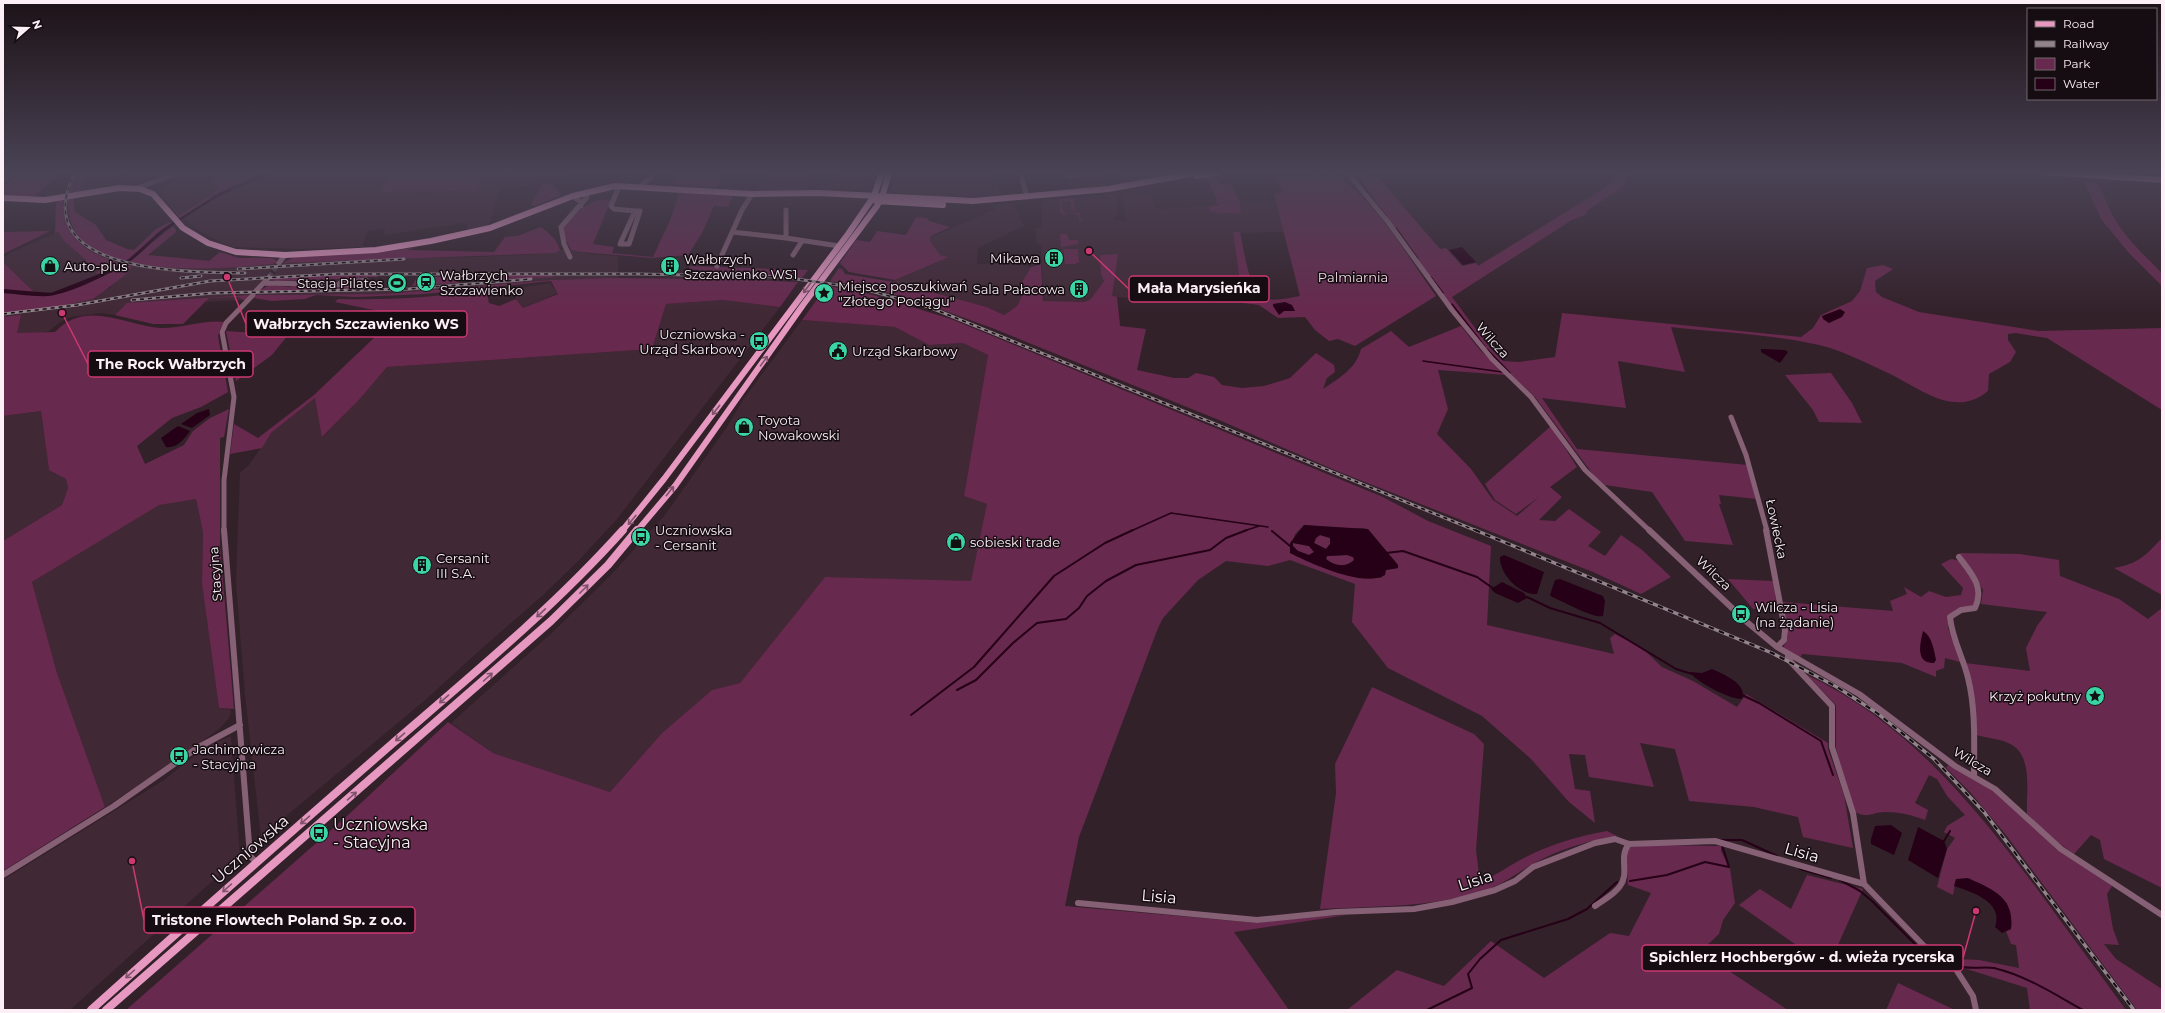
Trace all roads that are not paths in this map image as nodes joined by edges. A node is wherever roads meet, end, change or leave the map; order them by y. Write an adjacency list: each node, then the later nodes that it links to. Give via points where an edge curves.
1 (174, 219): 17 (main road, via 198,238 224,249)
2 (513, 219): 17 (main road, via 490,228 418,244 376,250)
3 (566, 219): 19 (street, via 560,231 560,239)
4 (739, 219): 11 (street)
5 (786, 219): 14 (street)
6 (858, 219): 16 (main road)
7 (867, 219): 26 (main road)
8 (1386, 219): 31 (street, Wilcza, via 1452,310 1492,359 1531,397 1593,478)
9 (630, 222): 10 (street); 12 (street)
10 (637, 222): 13 (street)
11 (732, 232): 14 (street); 21 (street)
12 (626, 233): 13 (street); 13 (street, via 620,244 629,244)
13 (634, 233)
14 (786, 238): 15 (street)
15 (802, 241): 16 (street); 18 (street)
16 (839, 246): 25 (main road, Uczniowska, one-way to 25)
17 (285, 255): 20 (street)
18 (793, 255)
19 (570, 257)
20 (279, 263)
21 (717, 266)
22 (269, 277): 23 (street, Stacyjna)
23 (264, 283): 24 (street); 33 (street, Stacyjna, via 226,323 222,332 234,397 224,480 224,526)
24 (340, 283)
25 (768, 338): 26 (main road); 28 (main road, Uczniowska, one-way to 28)
26 (777, 342): 29 (main road, one-way to 26)
27 (1731, 417): 31 (street, Łowiecka, via 1746,455 1766,528 1785,630 1784,640)
28 (698, 433): 29 (main road, via 702,438); 36 (main road, Uczniowska, one-way to 36, via 632,520 598,557 517,635)
29 (711, 435): 37 (main road, one-way to 29, via 551,621 641,528)
30 (1959, 557): 34 (street, via 1980,589 1980,599 1975,608 1961,610 1950,617 1950,629 1968,677)
31 (1777, 648): 32 (street, Wilcza)
32 (1788, 654): 34 (street, Wilcza, via 1867,699 1955,766); 39 (street, via 1790,661 1832,706 1832,747 1852,813)
33 (240, 725): 36 (street, Stacyjna, via 250,856); 38 (street, via 199,745 128,798)
34 (1974, 776): 42 (street, Wilcza, via 2005,798 2061,849)
35 (1629, 844): 39 (street, Lisia, via 1715,841); 40 (street, Lisia, via 1615,840 1595,843 1533,867 1515,881 1495,890 1414,909 1336,912 1257,920); 41 (street, via 1622,855 1622,884 1611,896 1602,899)
36 (256, 862): 37 (main road); 43 (main road, Uczniowska, one-way to 43)
37 (266, 871): 44 (main road)
38 (3, 875)
39 (1864, 884): 45 (street, Lisia, via 1924,946 1950,960 1973,996)
40 (1078, 903)
41 (1595, 906)
42 (2162, 915)
43 (91, 1010)
44 (106, 1010)
45 (1976, 1010)

